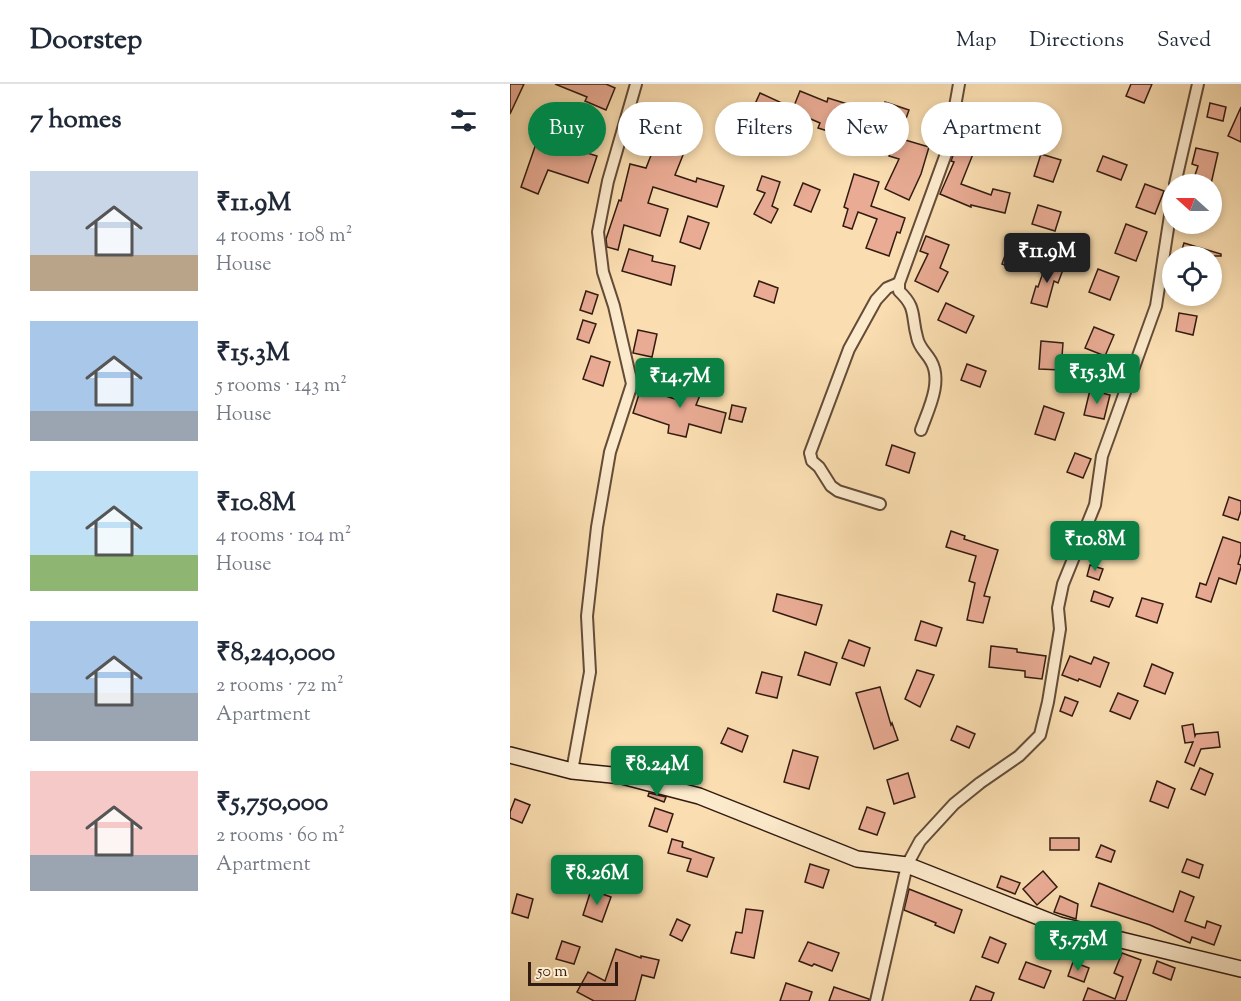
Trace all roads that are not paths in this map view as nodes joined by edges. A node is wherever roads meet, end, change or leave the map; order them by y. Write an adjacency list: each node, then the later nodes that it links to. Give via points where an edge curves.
1 (636, 84): 10 (street, via 598,232 603,272 615,306 632,384 610,452 597,527 587,616 590,672)
2 (959, 84): 6 (street, via 947,151)
3 (1198, 84): 4 (street)
4 (1177, 174)
5 (1167, 234): 11 (street, via 1156,306 1102,456 1095,505 1063,584 1040,735 1019,756 954,804 920,841)
6 (899, 283): 7 (street, via 898,291 911,302 920,347 936,373); 8 (street, via 886,288 876,300 849,349 810,453 831,486)
7 (921, 430)
8 (880, 504)
9 (510, 755): 10 (main road)
10 (572, 771): 11 (main road, via 622,776 699,796 857,860)
11 (907, 865): 12 (main road, via 1059,925); 13 (street)
12 (1241, 969)
13 (876, 1001)

